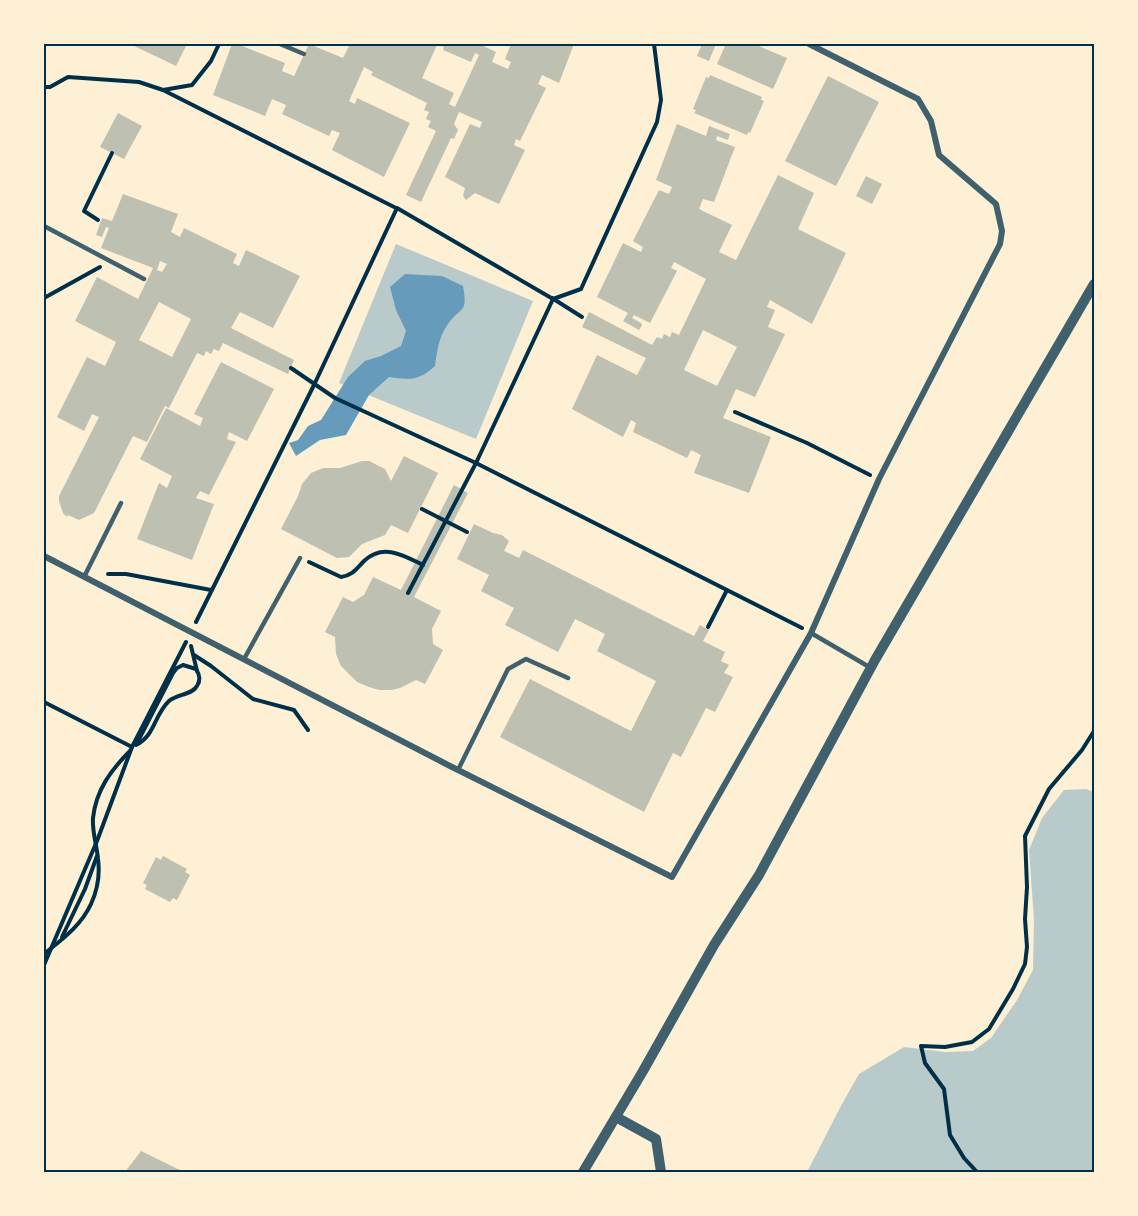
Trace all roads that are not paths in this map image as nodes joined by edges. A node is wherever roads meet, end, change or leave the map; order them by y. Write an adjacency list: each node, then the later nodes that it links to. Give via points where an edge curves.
1 (280, 44): 3 (lane)
2 (809, 44): 11 (street, via 918,99 931,120 939,155 996,204 1002,231 1000,244 879,479)
3 (304, 54)
4 (44, 226): 5 (lane)
5 (144, 279)
6 (1095, 284): 13 (street)
7 (122, 503): 10 (lane)
8 (44, 556): 10 (street)
9 (300, 558): 12 (lane)
10 (84, 577): 12 (street)
11 (811, 633): 13 (lane); 15 (street, via 672,877)
12 (244, 659): 15 (street)
13 (871, 668): 16 (street, via 759,874)
14 (568, 678): 15 (lane, via 526,658 508,669)
15 (458, 770)
16 (616, 1117): 17 (street); 18 (street, via 656,1139)
17 (583, 1173)
18 (661, 1173)

